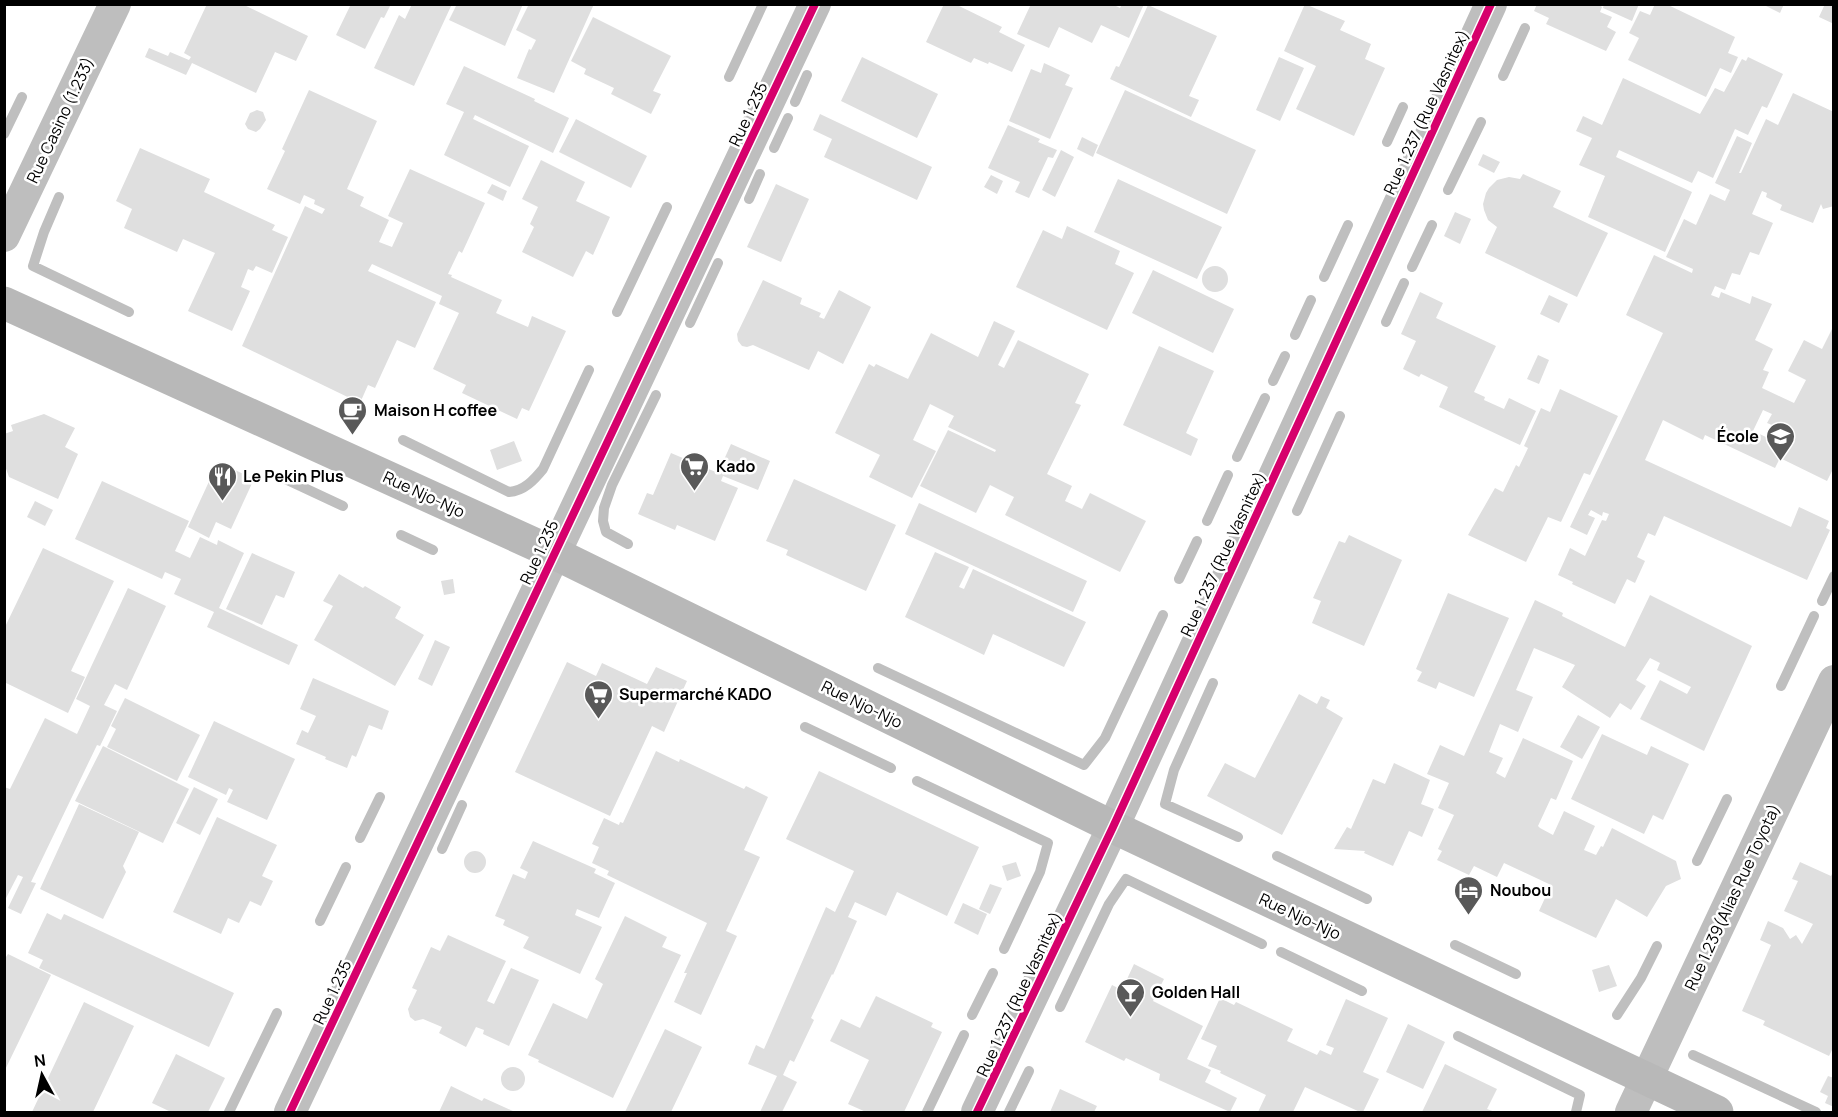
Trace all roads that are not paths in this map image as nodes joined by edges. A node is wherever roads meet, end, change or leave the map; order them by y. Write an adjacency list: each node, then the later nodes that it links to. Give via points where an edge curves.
1 (115, 4): 4 (street, Rue Casino (1.233))
2 (815, 4): 6 (street, Rue 1.235)
3 (1491, 4): 8 (street, Rue 1.237 (Rue Vasnitex))
4 (4, 236)
5 (4, 303): 6 (main road, Rue Njo-Njo)
6 (554, 553): 8 (main road, Rue Njo-Njo); 10 (street, Rue 1.235)
7 (1833, 681): 9 (street, Rue 1.239(Alias Rue Toyota))
8 (1113, 827): 9 (main road, Rue Njo-Njo); 11 (street, Rue 1.237 (Rue Vasnitex))
9 (1647, 1080): 12 (street, Rue 1.239(Alias Rue Toyota)); 13 (main road, Rue Njo-Njo)
10 (290, 1113)
11 (977, 1113)
12 (1631, 1113)
13 (1717, 1113)

